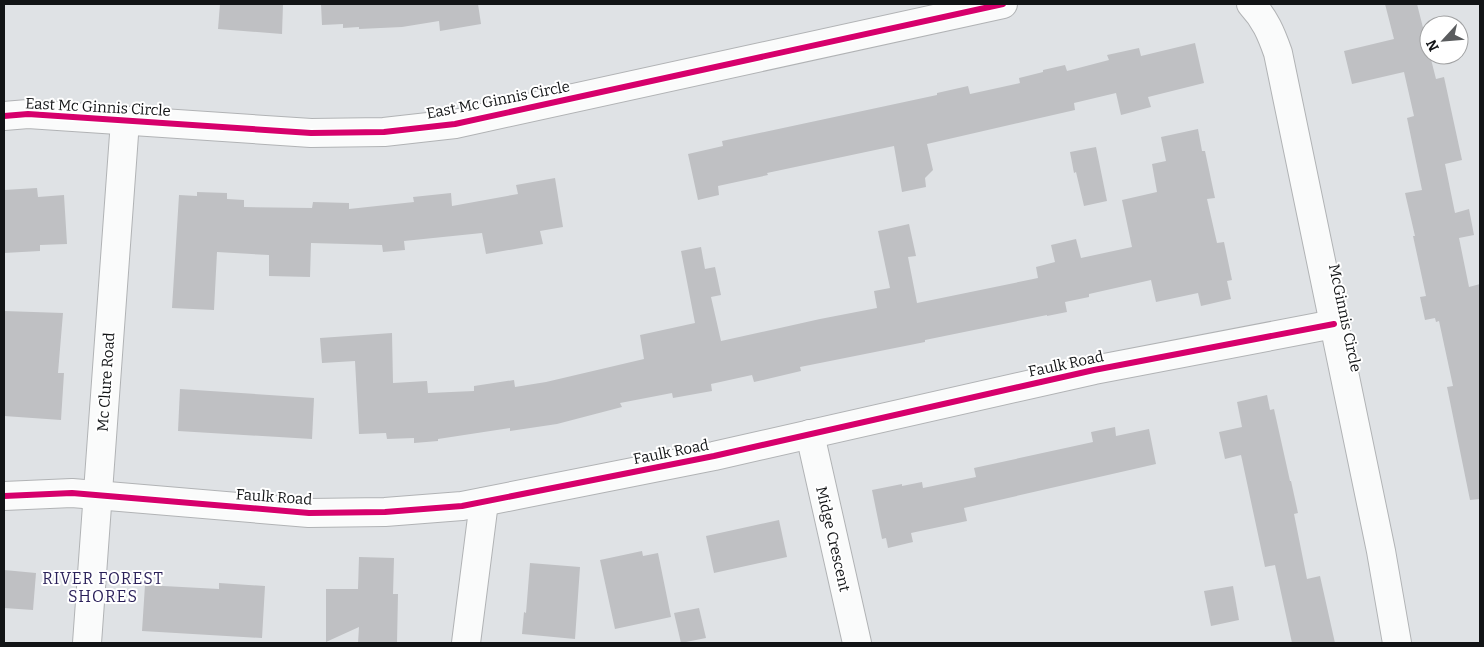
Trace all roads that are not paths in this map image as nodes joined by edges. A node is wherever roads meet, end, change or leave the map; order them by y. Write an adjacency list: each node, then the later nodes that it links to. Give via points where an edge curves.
1 (1251, 4): 5 (street, McGinnis Circle, via 1268,27 1278,53)
2 (996, 5): 4 (street, East Mc Ginnis Circle, via 455,124 384,132 311,134)
3 (4, 116): 4 (street, East Mc Ginnis Circle, via 28,114)
4 (126, 121): 8 (street, Mc Clure Road)
5 (1334, 324): 6 (street, Faulk Road, via 1094,370); 13 (street, McGinnis Circle)
6 (810, 434): 9 (street, Faulk Road); 12 (street, Midge Crescent)
7 (4, 496): 8 (street, Faulk Road, via 72,493)
8 (98, 496): 9 (street, Faulk Road, via 309,513 385,512); 10 (street, Mc Clure Road)
9 (484, 502): 11 (street)
10 (87, 643)
11 (466, 643)
12 (857, 643)
13 (1396, 643)

